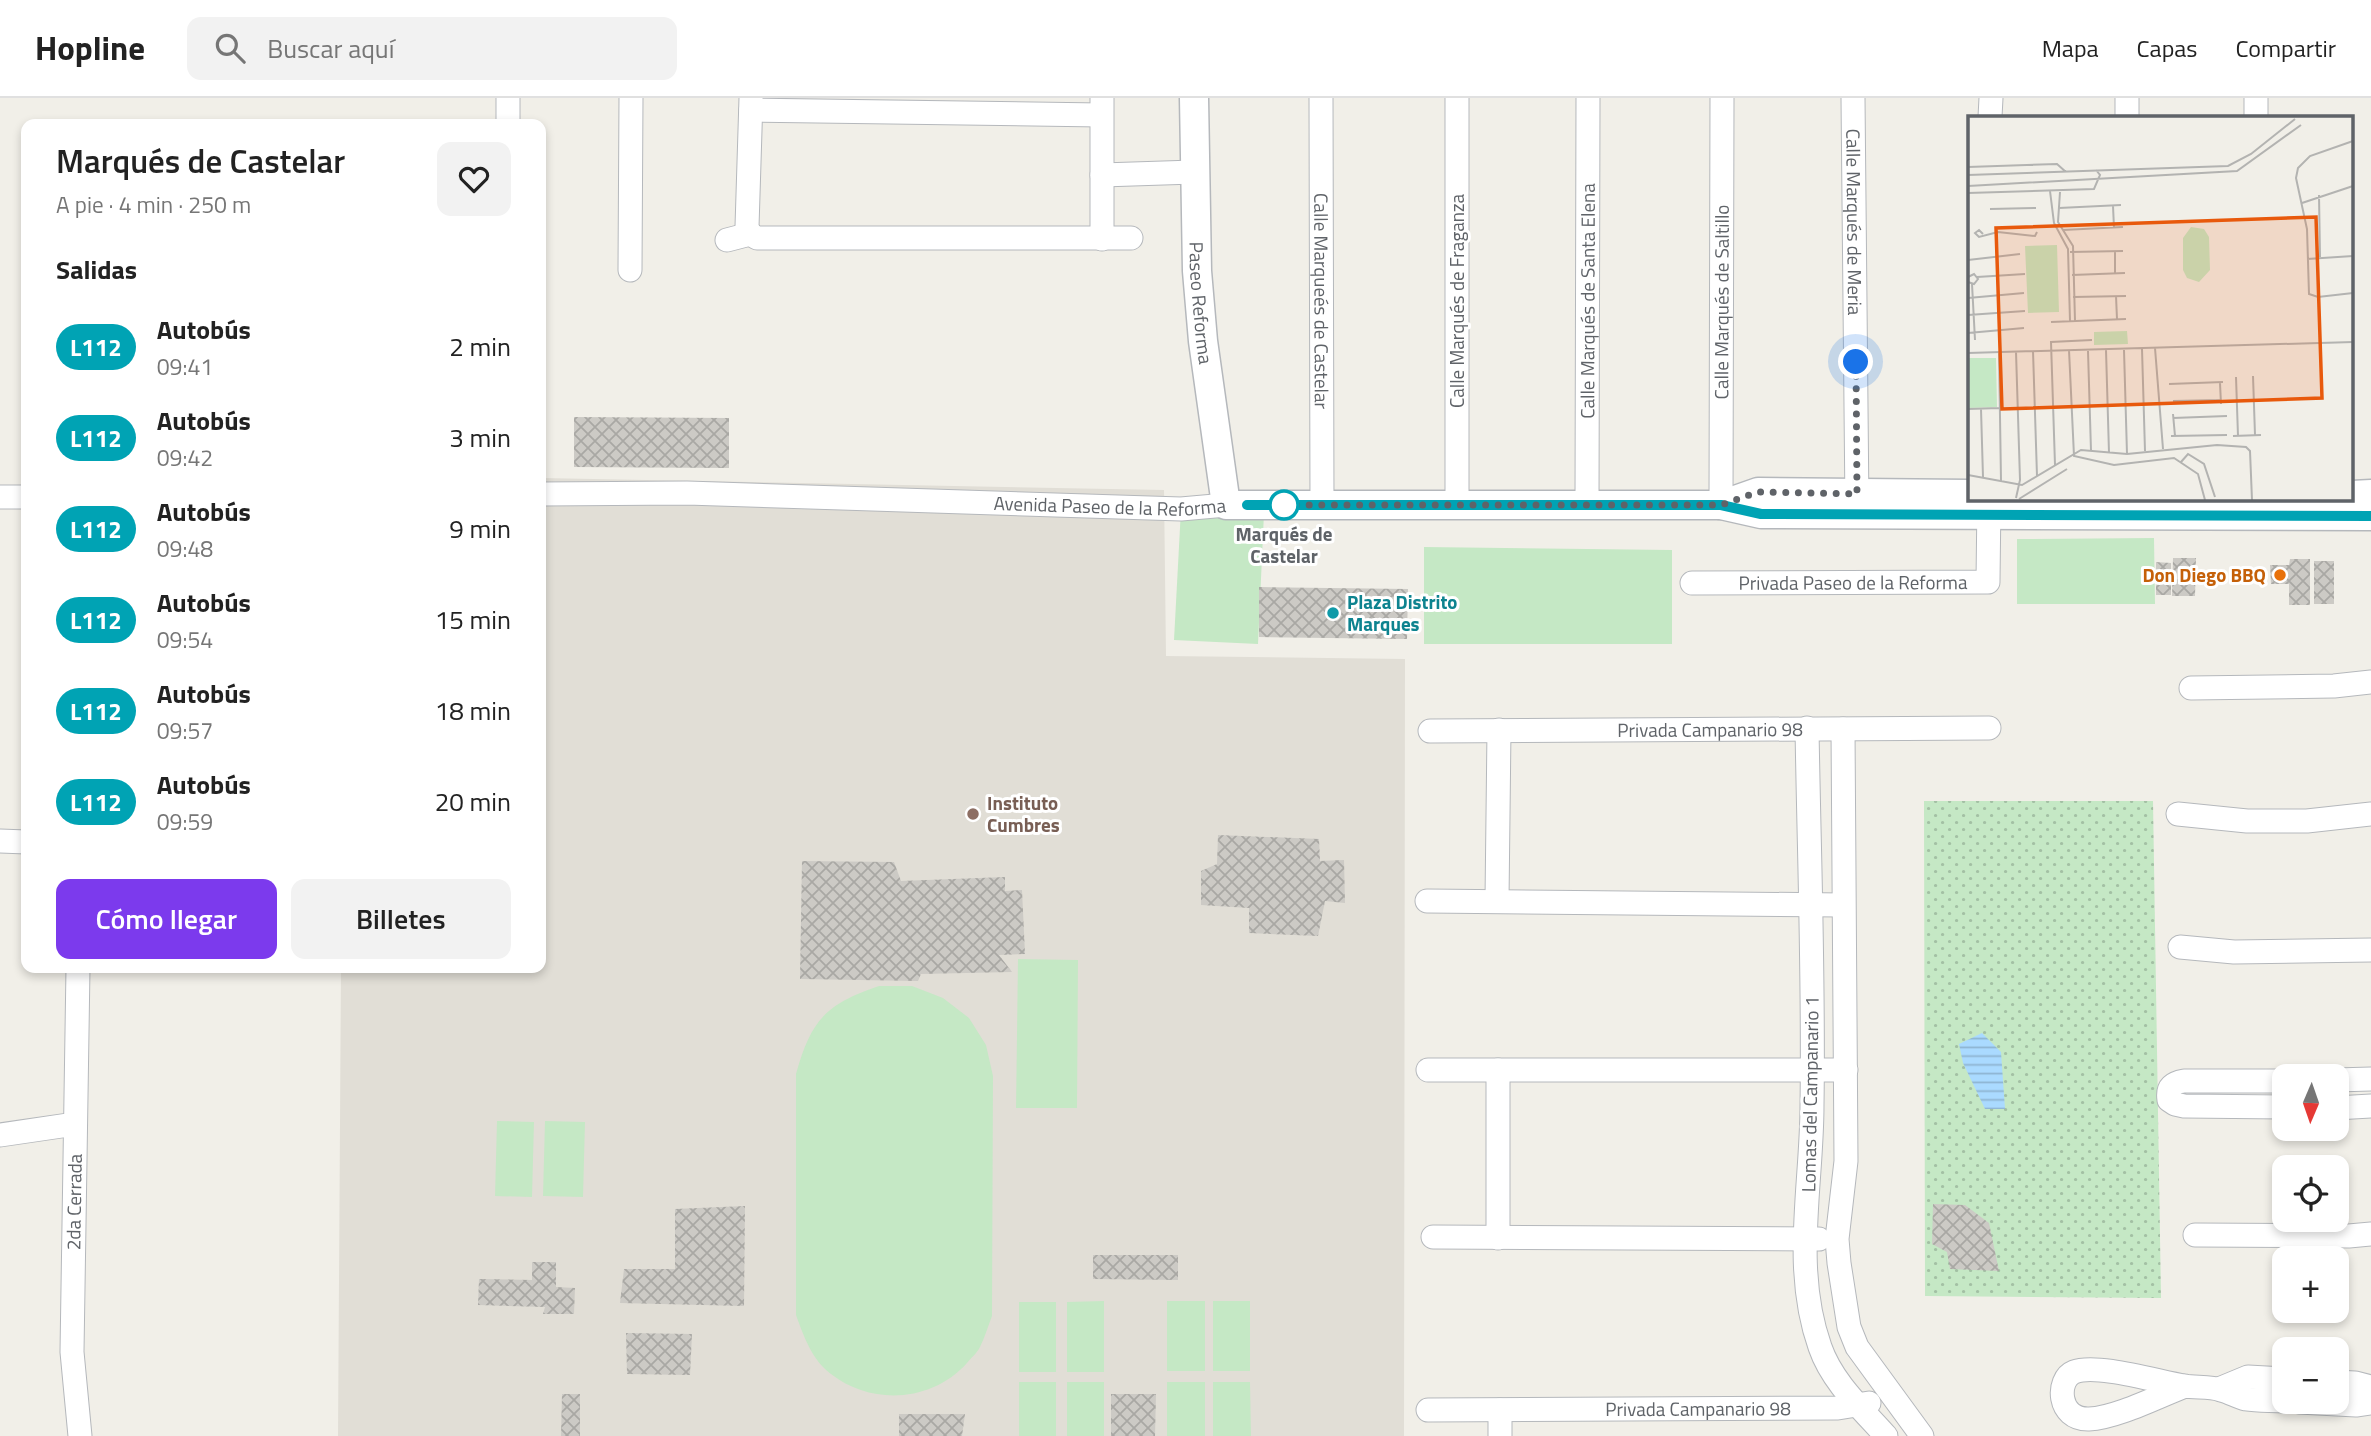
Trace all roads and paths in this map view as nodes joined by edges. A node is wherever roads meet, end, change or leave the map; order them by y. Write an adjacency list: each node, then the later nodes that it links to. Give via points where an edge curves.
1 (508, 98): 17 (street)
2 (631, 98): 24 (street)
3 (1194, 98): 18 (street, Paseo Reforma)
4 (1321, 98): 29 (street, Calle Marqueés de Castelar)
5 (1457, 98): 30 (street, Calle Marqués de Fraganza)
6 (1588, 98): 31 (street, Calle Marqués de Santa Elena)
7 (1722, 98): 34 (street, Calle Marqués de Saltillo)
8 (1853, 98): 32 (street, Calle Marqués de Meria)
9 (1991, 98): 14 (street)
10 (2127, 98): 15 (street)
11 (2256, 98): 16 (street)
12 (751, 104): 13 (street); 20 (street)
13 (1102, 106): 19 (street)
14 (1990, 116)
15 (2127, 116)
16 (2256, 116)
17 (508, 119)
18 (1194, 172): 19 (street); 33 (street, Paseo Reforma, via 1196,271)
19 (1102, 175): 22 (street)
20 (750, 234): 22 (street, via 757,238); 23 (street)
21 (1131, 238): 22 (street)
22 (1102, 239)
23 (727, 240)
24 (630, 270)
25 (546, 494): 33 (street, Avenida Paseo de la Reforma, via 687,493 1181,509)
26 (0, 497): 27 (street)
27 (21, 497)
28 (1982, 502): 32 (street, Avenida Paseo de la Reforma); 35 (street, Avenida Paseo de la Reforma); 38 (street, Privada Paseo de la Reforma, via 1988,582)
29 (1322, 504): 30 (street, Avenida Paseo de la Reforma); 33 (street, Avenida Paseo de la Reforma)
30 (1457, 504): 31 (street, Avenida Paseo de la Reforma)
31 (1587, 504): 34 (street, Avenida Paseo de la Reforma)
32 (1857, 504): 34 (street, Avenida Paseo de la Reforma, via 1758,492)
33 (1226, 505)
34 (1721, 505)
35 (2126, 507): 36 (street, Avenida Paseo de la Reforma)
36 (2255, 507): 37 (street, Avenida Paseo de la Reforma)
37 (2371, 516)
38 (1692, 583)
39 (2371, 682): 40 (street)
40 (2191, 688)
41 (1807, 728): 43 (street, Privada Campanario 98); 44 (street, Privada Campanario 98); 52 (street, Lomas del Campanario 1)
42 (1989, 728): 43 (street, Privada Campanario 98)
43 (1843, 729): 53 (street, Lomas del Campanario 1)
44 (1499, 730): 45 (street, Privada Campanario 98); 50 (street)
45 (1430, 731)
46 (2178, 814): 47 (street, via 2307,821)
47 (2371, 814)
48 (0, 841): 49 (street)
49 (21, 842)
50 (1497, 900): 51 (street); 52 (street)
51 (1427, 901)
52 (1810, 904): 53 (street); 57 (street, Lomas del Campanario 1)
53 (1843, 905): 60 (street, Lomas del Campanario 1)
54 (2180, 947): 55 (street, via 2234,952)
55 (2371, 950)
56 (78, 973): 67 (street, 2da Cerrada)
57 (1813, 1069): 59 (street); 60 (street); 73 (street, Lomas del Campanario 1, via 1812,1154)
58 (1428, 1070): 59 (street)
59 (1498, 1070): 72 (street)
60 (1846, 1070): 74 (street, Lomas del Campanario 1, via 1846,1161)
61 (2371, 1079): 62 (street)
62 (2349, 1080)
63 (2272, 1081): 65 (street, via 2184,1081 2169,1087 2168,1093 2169,1100 2184,1106)
64 (2371, 1106): 66 (street)
65 (2272, 1107)
66 (2349, 1107)
67 (75, 1124): 68 (street); 87 (street, 2da Cerrada, via 72,1352)
68 (0, 1135)
69 (2371, 1234): 70 (street)
70 (2195, 1235)
71 (1433, 1237): 72 (street)
72 (1498, 1238): 73 (street)
73 (1803, 1238): 74 (street); 84 (street, Lomas del Campanario 1, via 1805,1282 1820,1347 1833,1375)
74 (1838, 1239): 80 (street, Lomas del Campanario 1, via 1849,1327 1868,1365)
75 (2272, 1378): 79 (street, via 2248,1377)
76 (2349, 1383): 78 (street)
77 (2185, 1386): 79 (street)
78 (2371, 1387)
79 (2219, 1389): 81 (street, via 2248,1399)
80 (1893, 1395): 84 (street, Privada Campanario 98); 90 (street, Lomas del Campanario 1)
81 (2272, 1400)
82 (2371, 1403): 83 (street)
83 (2349, 1405)
84 (1860, 1406): 86 (street, Privada Campanario 98); 89 (street, Lomas del Campanario 1)
85 (1428, 1410): 86 (street, Privada Campanario 98)
86 (1500, 1410): 88 (street)
87 (80, 1436)
88 (1500, 1436)
89 (1886, 1436)
90 (1922, 1436)

